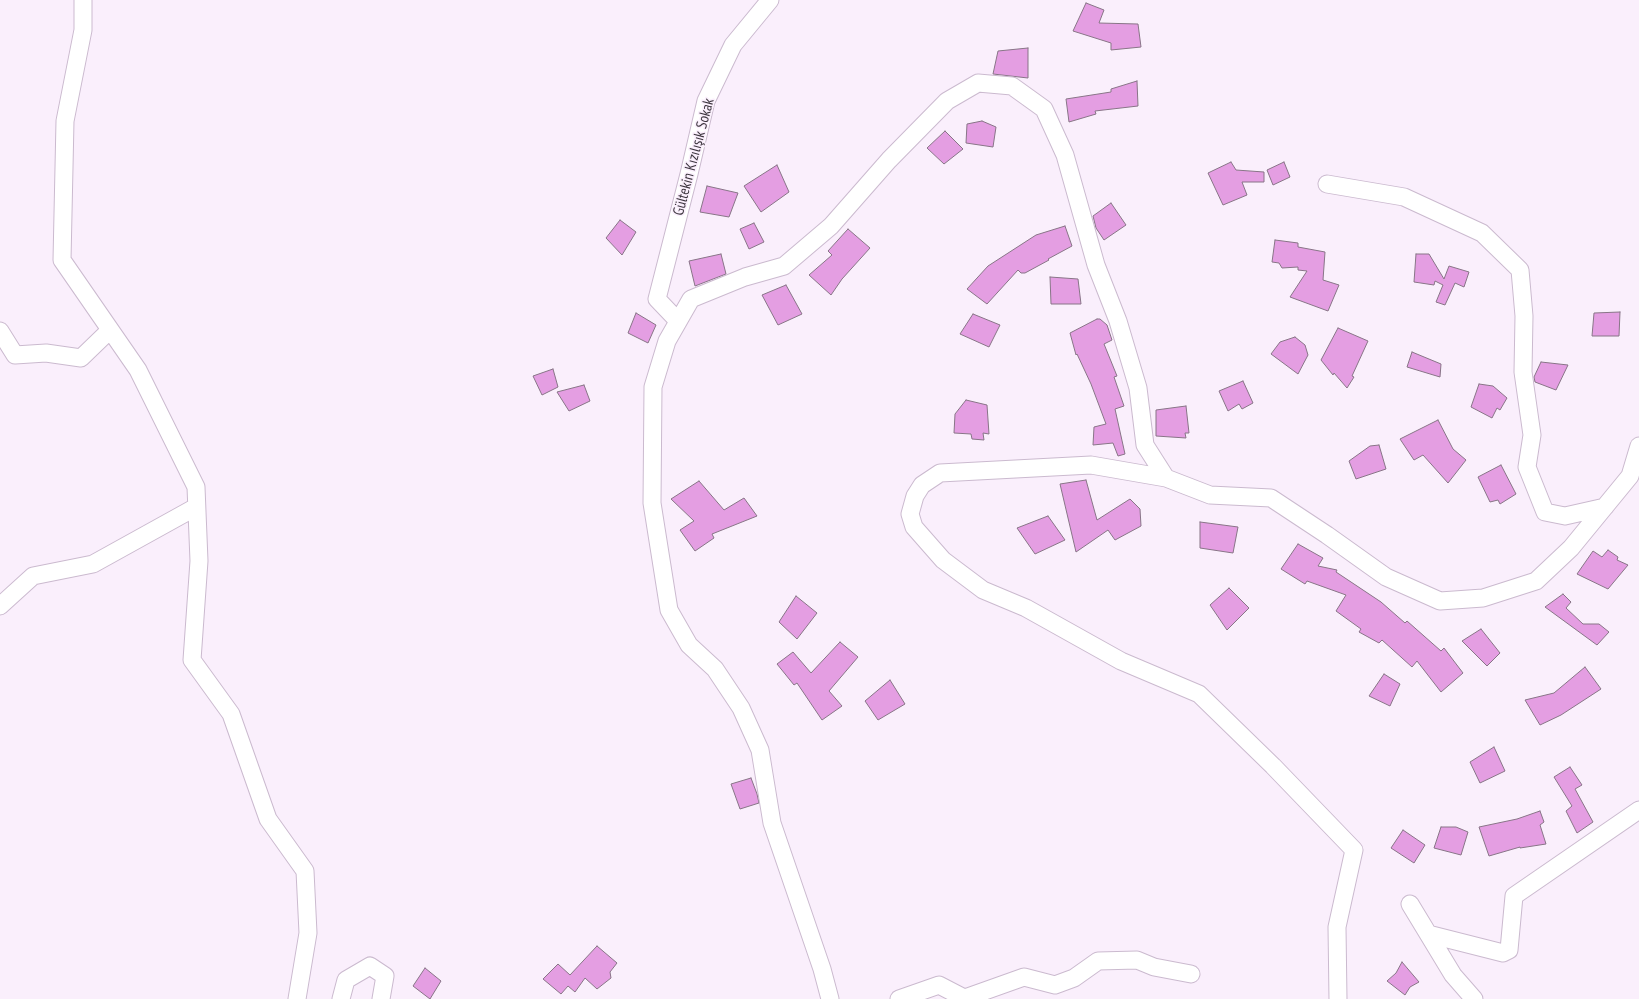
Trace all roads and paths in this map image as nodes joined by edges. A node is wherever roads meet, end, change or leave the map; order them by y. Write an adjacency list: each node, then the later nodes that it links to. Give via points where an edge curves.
1 (83, 0): 5 (street, via 83,30 64,121 62,260)
2 (770, 0): 4 (street, Gültekin Kızılışık Sokak, via 732,45 706,102 657,299)
3 (1327, 184): 10 (street, via 1404,197 1482,233 1520,270 1524,316 1524,372 1532,435 1527,467 1545,512 1565,516)
4 (678, 321): 8 (street, via 691,299 745,277 784,266 831,226 889,160 947,101 978,83 1012,86 1044,109 1065,155 1096,265 1118,320 1138,388 1145,445); 19 (street, via 667,341 653,387 652,503 669,610 689,645 715,669 741,708 760,750 772,823)
5 (110, 330): 6 (street, via 81,358 46,354 16,355); 9 (street, via 138,370 196,488)
6 (0, 331)
7 (1639, 446): 10 (street, via 1630,476)
8 (1166, 478): 10 (street, via 1210,495 1271,498 1386,577 1440,601 1483,598 1536,581 1571,548); 22 (street, via 1091,465 940,473 922,485 915,496 910,514 914,527 943,560 983,590 1026,608 1121,661 1199,694 1354,850 1337,927)
9 (196, 507): 11 (street, via 93,564 34,576); 16 (street, via 198,561 192,660 232,714 268,819 305,872 308,933)
10 (1606, 507)
11 (0, 606)
12 (1639, 810): 14 (street, via 1514,896 1509,950 1503,953)
13 (1410, 904): 14 (street)
14 (1428, 934): 23 (street, via 1453,974)
15 (1191, 974): 21 (street, via 1154,967 1137,960 1098,961 1074,978 1055,985 1024,977)
16 (297, 999)
17 (341, 999): 18 (street, via 346,980 370,966 385,976)
18 (381, 999)
19 (830, 999)
20 (899, 999): 21 (street, via 939,985)
21 (966, 999)
22 (1338, 999)
23 (1474, 999)

